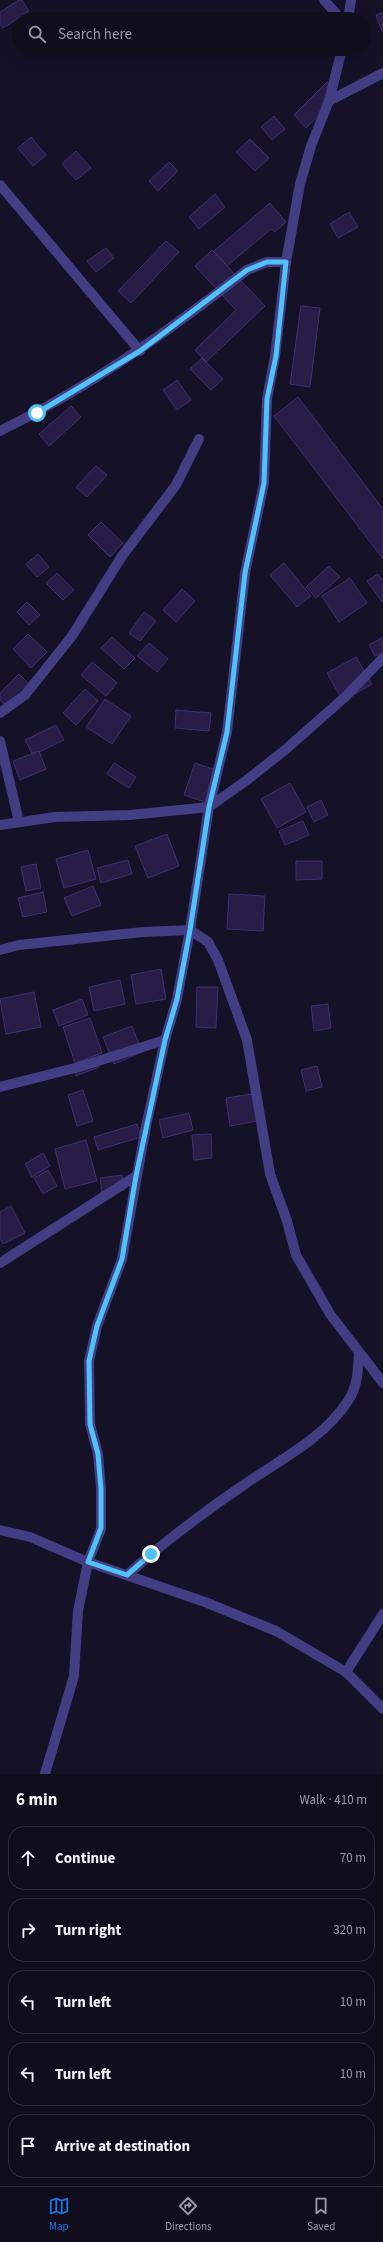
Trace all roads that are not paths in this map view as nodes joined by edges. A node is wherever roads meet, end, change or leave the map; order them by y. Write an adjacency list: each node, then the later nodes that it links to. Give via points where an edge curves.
1 (324, 0): 3 (street)
2 (351, 0): 4 (street)
3 (335, 12)
4 (349, 12)
5 (340, 56): 7 (street)
6 (383, 73): 7 (street)
7 (329, 101): 9 (street, via 311,146 300,184)
8 (0, 185): 10 (street)
9 (286, 262): 10 (street, via 267,262 247,270); 16 (street, via 276,356 267,399 264,483 245,573 227,732)
10 (140, 351): 11 (street, via 37,413)
11 (0, 431)
12 (199, 439): 14 (street, via 176,485 122,556 72,636 25,695)
13 (383, 658): 16 (street, via 345,697 285,750)
14 (0, 713)
15 (0, 741): 17 (street)
16 (209, 807): 17 (street, via 130,815 55,817); 19 (street)
17 (19, 822): 18 (street)
18 (0, 825)
19 (190, 930): 20 (street, via 143,932 19,945); 21 (street, via 177,999); 25 (street, via 208,942 218,960 247,1040 270,1174 296,1255 330,1314)
20 (0, 950)
21 (165, 1040): 22 (street, via 79,1067); 23 (street)
22 (0, 1087)
23 (136, 1176): 24 (street); 28 (street, via 122,1259 97,1326 89,1361 90,1424 98,1454 101,1528)
24 (0, 1263)
25 (359, 1352): 26 (street); 29 (street, via 357,1382 348,1401 330,1423 292,1453 178,1532)
26 (383, 1384)
27 (0, 1530): 28 (street, via 30,1537)
28 (88, 1562): 29 (street); 33 (street, via 78,1611 74,1676)
29 (127, 1575): 31 (street, via 205,1602 276,1631)
30 (383, 1614): 31 (street)
31 (346, 1672): 32 (street)
32 (383, 1710)
33 (45, 1774)

